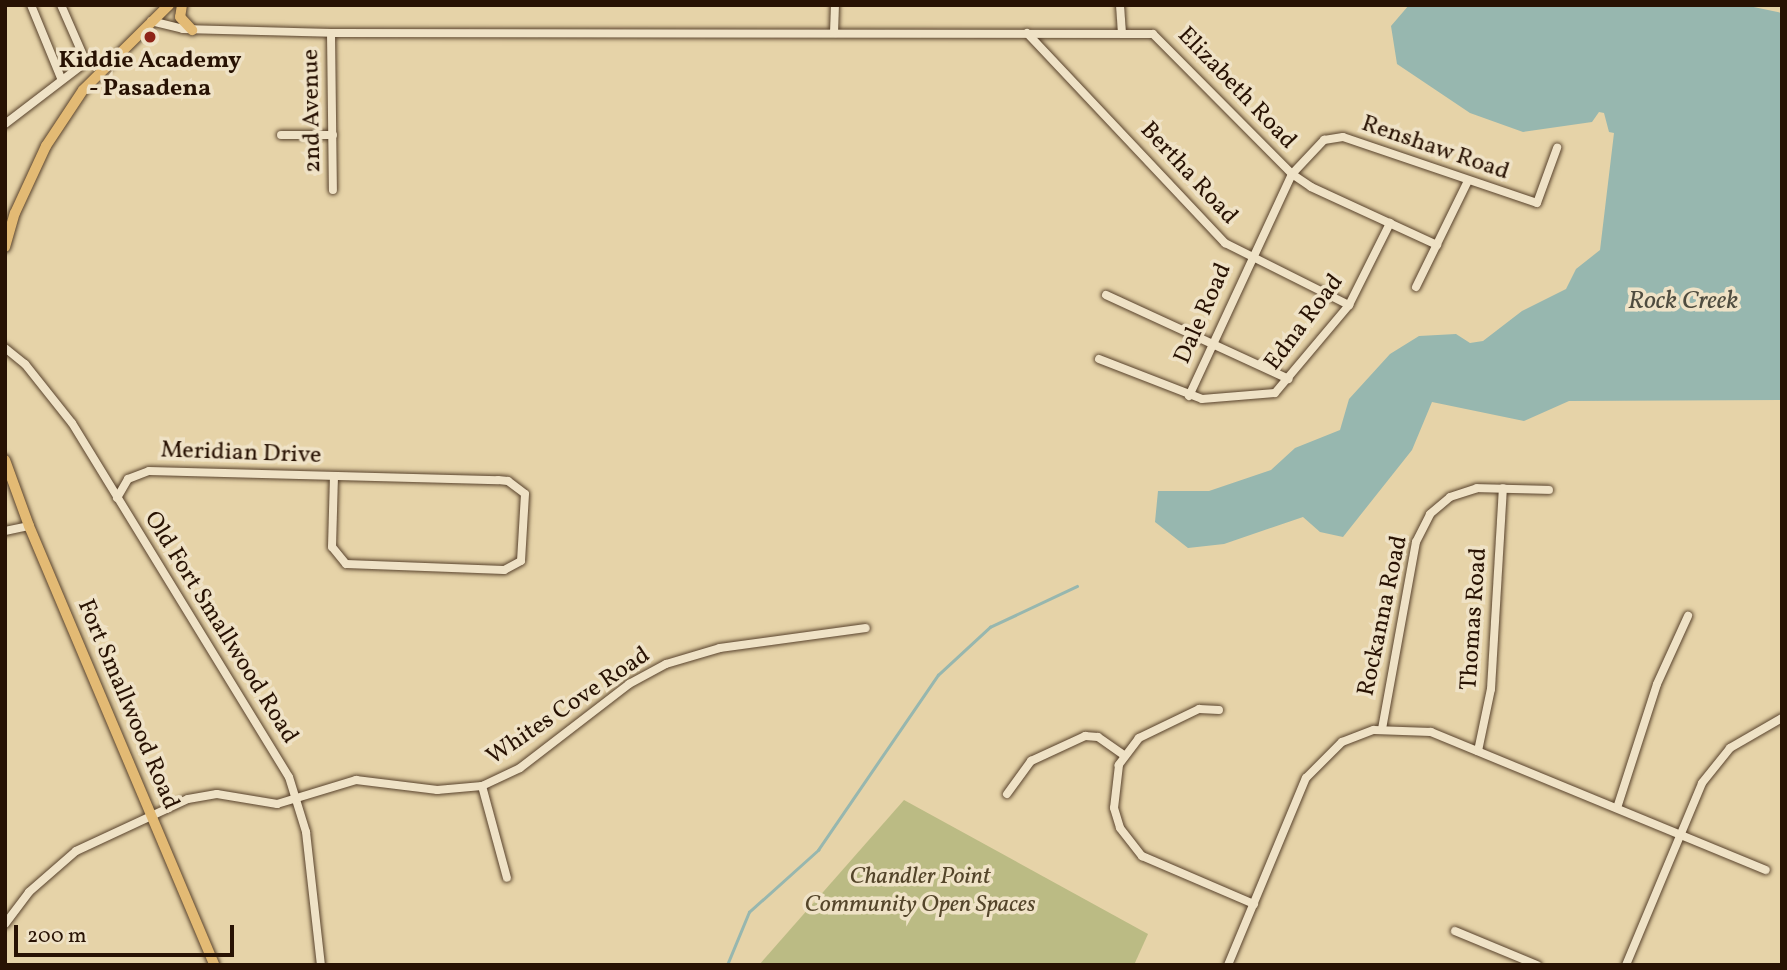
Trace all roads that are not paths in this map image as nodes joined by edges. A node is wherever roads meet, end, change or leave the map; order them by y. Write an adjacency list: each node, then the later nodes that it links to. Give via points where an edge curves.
1 (32, 5): 13 (street)
2 (61, 5): 13 (street, via 86,62)
3 (169, 5): 7 (main road)
4 (182, 5): 8 (main road, via 180,17)
5 (835, 5): 11 (street)
6 (1121, 5): 9 (street)
7 (151, 22): 8 (street, Elizabeth Road); 23 (main road, via 83,90 46,146 15,213)
8 (192, 30): 10 (street, Elizabeth Road)
9 (1122, 32): 12 (street, Elizabeth Road); 18 (street, Elizabeth Road, via 1160,37)
10 (331, 33): 11 (street, Elizabeth Road); 16 (street, 2nd Avenue)
11 (835, 33): 12 (street, Elizabeth Road)
12 (1027, 33): 24 (street, Bertha Road, via 1225,243)
13 (61, 78): 14 (street)
14 (5, 124)
15 (281, 135): 16 (street)
16 (332, 135): 20 (street, 2nd Avenue)
17 (1557, 148): 19 (street, Renshaw Road, via 1537,204)
18 (1292, 174): 19 (street, Renshaw Road, via 1324,140 1343,137); 21 (street, Elizabeth Road); 24 (street, Dale Road)
19 (1468, 181): 22 (street)
20 (333, 190)
21 (1390, 223): 22 (street, Elizabeth Road); 27 (street, Edna Road)
22 (1437, 245): 25 (street)
23 (5, 247)
24 (1251, 257): 27 (street, Bertha Road); 28 (street, Dale Road)
25 (1416, 287)
26 (1106, 295): 28 (street)
27 (1349, 305): 31 (street, Edna Road)
28 (1211, 342): 31 (street); 32 (street, Dale Road)
29 (5, 348): 37 (street, Old Fort Smallwood Road, via 57,401)
30 (1099, 359): 32 (street, Edna Road)
31 (1289, 379): 32 (street, Edna Road, via 1268,395 1214,401)
32 (1189, 396)
33 (5, 460): 38 (main road, Fort Smallwood Road)
34 (334, 476): 34 (street, Meridian Drive, via 514,483 526,501 521,561 504,570 346,564 332,547); 37 (street, Meridian Drive, via 149,471 128,479)
35 (1503, 488): 36 (street, Rockanna Road); 44 (street, Rockanna Road, via 1458,493 1424,524 1413,554); 45 (street, Thomas Road, via 1491,689)
36 (1549, 490)
37 (117, 498): 49 (street, Old Fort Smallwood Road, via 289,777)
38 (29, 526): 39 (street); 51 (main road, Fort Smallwood Road)
39 (5, 531)
40 (1688, 616): 50 (street, via 1657,684)
41 (866, 628): 47 (street, Whites Cove Road, via 720,648 666,664 615,694 520,768)
42 (1219, 710): 46 (street, via 1199,709 1155,726)
43 (1782, 718): 52 (street, via 1746,735 1716,763)
44 (1382, 729): 45 (street, via 1420,729); 55 (street, via 1342,742 1311,772)
45 (1478, 751): 50 (street)
46 (1124, 755): 48 (street, via 1098,737 1085,736 1031,761); 55 (street, via 1115,777 1114,808 1133,848 1163,868)
47 (482, 786): 49 (street, Whites Cove Road, via 437,790 356,780); 54 (street)
48 (1007, 794)
49 (298, 799): 51 (street, Whites Cove Road, via 269,804 207,794); 59 (street, Old Fort Smallwood Road, via 313,878)
50 (1616, 808): 52 (street)
51 (149, 814): 56 (street, Whites Cove Road, via 65,860 29,892); 58 (main road, Fort Smallwood Road)
52 (1679, 835): 53 (street); 62 (street)
53 (1766, 870)
54 (507, 878)
55 (1254, 904): 60 (street)
56 (5, 924)
57 (1455, 931): 61 (street)
58 (214, 965)
59 (321, 965)
60 (1228, 965)
61 (1537, 965)
62 (1626, 965)

